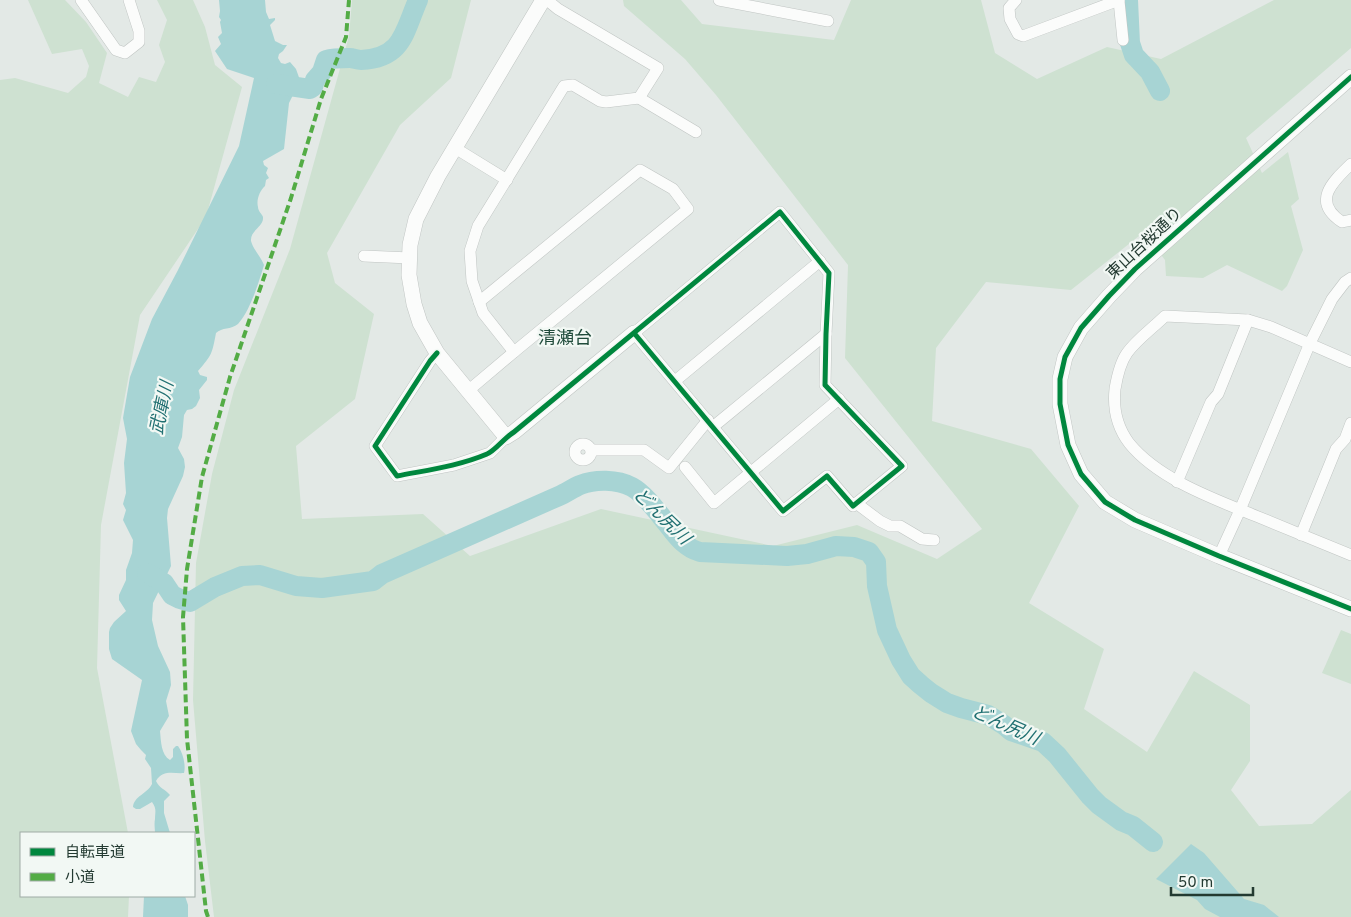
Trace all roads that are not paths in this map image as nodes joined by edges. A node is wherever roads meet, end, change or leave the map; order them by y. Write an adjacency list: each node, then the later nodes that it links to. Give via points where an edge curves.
1 (81, 0): 2 (street, via 116,50 125,53 139,42 139,31)
2 (129, 0)
3 (545, 0): 12 (street, via 658,68); 14 (street)
4 (719, 0): 7 (street)
5 (1016, 0): 6 (street, via 1009,8 1010,19 1018,34 1023,36)
6 (1119, 0): 10 (street)
7 (732, 1): 8 (street)
8 (776, 5): 9 (street)
9 (828, 21)
10 (1124, 40)
11 (1351, 77): 45 (street, 東山台桜通り, via 1135,268 1081,328 1065,356 1060,379 1060,404 1068,445 1081,474 1105,502 1135,520)
12 (639, 98): 13 (street); 16 (street, via 606,102 573,85 564,86)
13 (696, 132)
14 (455, 148): 16 (street); 19 (street, via 416,219)
15 (1351, 164): 17 (street, via 1334,180 1326,196 1333,216 1342,222)
16 (507, 180): 22 (street, via 478,226 470,251 472,281)
17 (1351, 220)
18 (364, 256): 19 (street)
19 (410, 258): 28 (street, via 414,304 420,324)
20 (820, 261): 24 (street, via 780,212); 25 (street, via 829,273); 30 (street)
21 (1351, 278): 26 (street, via 1332,299)
22 (479, 302): 27 (street); 27 (street, via 640,170 673,189 688,209)
23 (1248, 320): 26 (street); 39 (street); 39 (street, via 1166,316 1126,354 1116,378 1114,402 1118,423 1128,442 1144,458)
24 (634, 332): 30 (street); 35 (street)
25 (826, 334): 32 (street, via 825,385); 33 (street)
26 (1310, 343): 29 (street); 41 (street)
27 (514, 352): 31 (street)
28 (438, 353): 31 (street); 35 (street, via 430,360 375,446 397,476 490,453)
29 (1351, 362)
30 (675, 381): 33 (street)
31 (469, 390): 35 (street)
32 (839, 400): 38 (street); 40 (street, via 902,466)
33 (711, 423): 36 (street, via 669,468 644,450); 38 (street)
34 (1351, 423): 42 (street, via 1345,439 1336,449)
35 (506, 437)
36 (591, 450)
37 (685, 467): 38 (street, via 714,503)
38 (751, 472): 40 (street, via 783,511 827,476 853,506)
39 (1177, 482): 41 (street)
40 (856, 503): 43 (street, via 890,526 900,526 922,540)
41 (1240, 510): 42 (street); 45 (street)
42 (1301, 535): 44 (street)
43 (934, 540)
44 (1351, 555)
45 (1219, 556): 46 (street, 東山台桜通り)
46 (1351, 609)

